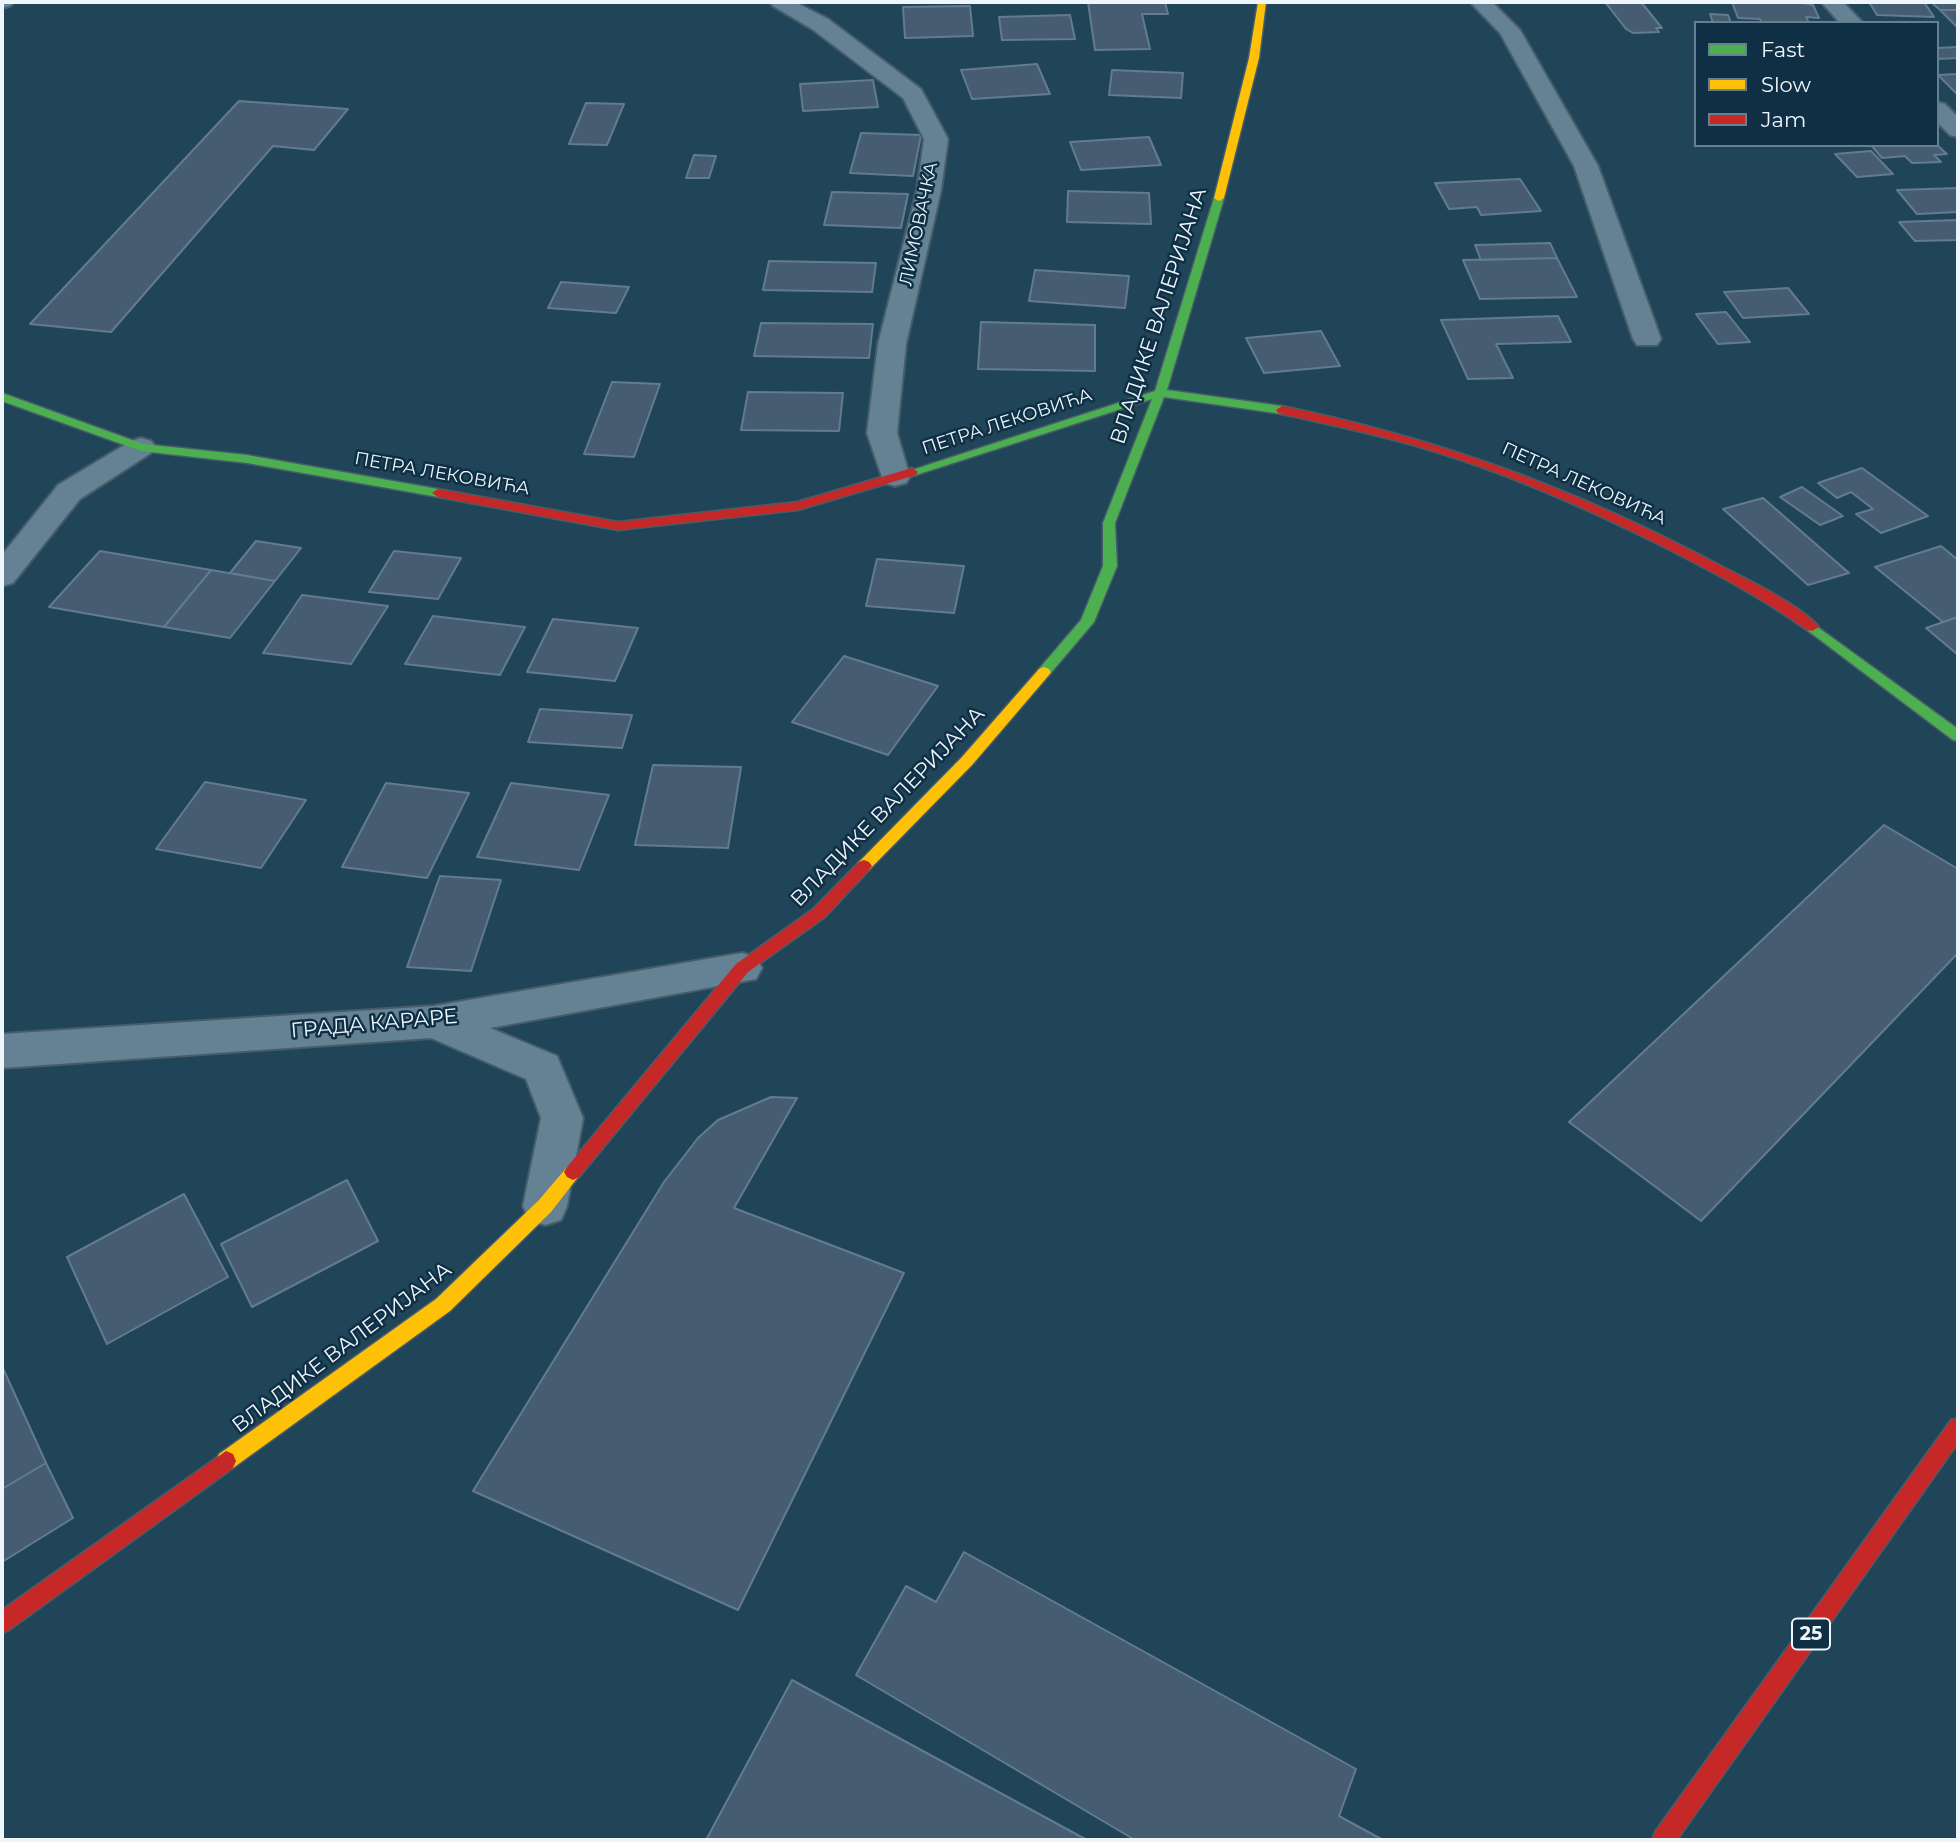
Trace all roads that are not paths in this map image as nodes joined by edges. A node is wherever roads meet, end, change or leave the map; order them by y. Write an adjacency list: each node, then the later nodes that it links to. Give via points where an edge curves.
1 (780, 2): 12 (street, ЛИМОВАЧКА, via 821,24 913,94 936,139 929,190 892,344 882,433)
2 (1262, 2): 9 (street, ВЛАДИКЕ ВАЛЕРИЈАНА, via 1254,58 1222,187)
3 (1480, 2): 8 (street, via 1509,30 1586,166)
4 (1831, 2): 5 (street)
5 (1850, 21)
6 (1939, 111): 7 (street)
7 (1958, 130)
8 (1647, 339)
9 (1160, 393): 12 (street, ПЕТРА ЛЕКОВИЋА); 14 (street, ПЕТРА ЛЕКОВИЋА, via 1233,401 1354,424 1534,480 1667,541 1740,582 1828,638); 15 (street, ВЛАДИКЕ ВАЛЕРИЈАНА, via 1109,523 1110,566 1087,622 967,761 819,913)
10 (2, 397): 11 (street, ПЕТРА ЛЕКОВИЋА)
11 (141, 447): 12 (street, ПЕТРА ЛЕКОВИЋА, via 247,459 618,526 798,506); 13 (street, via 69,492)
12 (895, 477)
13 (2, 576)
14 (1958, 736)
15 (742, 968): 16 (street, ГРАДА КАРАРЕ); 18 (street, ВЛАДИКЕ ВАЛЕРИЈАНА)
16 (434, 1022): 17 (street, ГРАДА КАРАРЕ); 18 (street, via 542,1068 562,1118)
17 (2, 1051)
18 (545, 1206): 20 (street, ВЛАДИКЕ ВАЛЕРИЈАНА, via 443,1305)
19 (1958, 1427): 21 (street, 25)
20 (2, 1623)
21 (1663, 1840)

